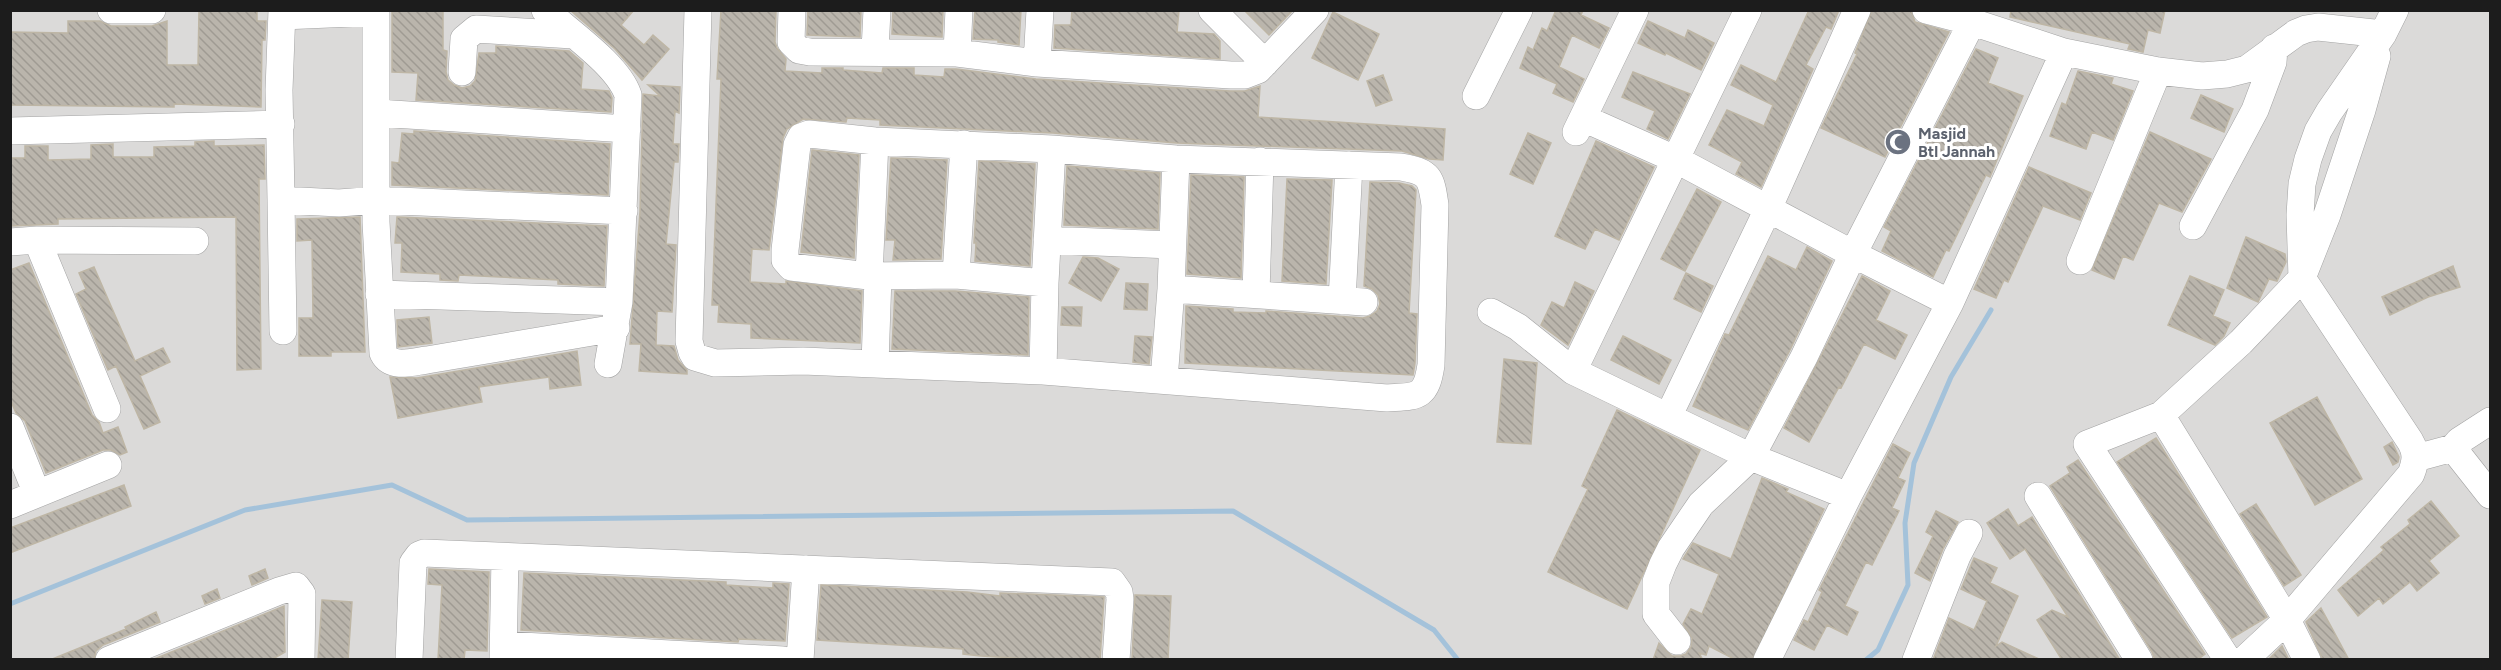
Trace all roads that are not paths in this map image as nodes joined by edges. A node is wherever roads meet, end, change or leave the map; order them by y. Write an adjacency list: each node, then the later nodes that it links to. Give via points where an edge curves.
1 (111, 10): 2 (street)
2 (152, 10)
3 (544, 10): 22 (street)
4 (698, 10): 67 (street, via 689,322 692,352 695,357 715,363)
5 (792, 10): 24 (street, via 791,42 799,51)
6 (877, 10): 24 (street)
7 (959, 10): 26 (street)
8 (1040, 10): 27 (street)
9 (1212, 10): 28 (street)
10 (1315, 10): 28 (street)
11 (1519, 10): 31 (street)
12 (1635, 10): 40 (street, via 1579,125)
13 (1748, 10): 40 (street)
14 (1857, 10): 45 (street)
15 (1926, 10): 20 (street)
16 (2395, 10): 21 (street)
17 (376, 11): 18 (street); 32 (street)
18 (282, 13): 33 (street)
19 (464, 22): 22 (street, via 483,29); 29 (street)
20 (1972, 22): 25 (street); 53 (street)
21 (2383, 34): 23 (street, via 2318,27 2296,33); 57 (street, via 2362,110); 57 (street, via 2329,112 2307,159 2300,215)
22 (573, 35): 34 (street, via 624,84 628,95)
23 (2274, 48): 30 (street, via 2247,69 2227,74); 47 (street, via 2273,62 2255,110)
24 (875, 51): 26 (street)
25 (2064, 52): 30 (street); 62 (street)
26 (957, 53): 27 (street)
27 (1037, 63): 28 (street, via 1231,75 1251,74)
28 (1264, 63)
29 (462, 72)
30 (2158, 72): 54 (street)
31 (1476, 96)
32 (377, 113): 34 (street); 44 (street)
33 (281, 124): 35 (street); 43 (street)
34 (627, 129): 46 (street)
35 (10, 131)
36 (875, 141): 37 (street); 56 (street); 56 (street, via 809,134 801,137 785,250 785,260 791,267)
37 (964, 144): 38 (street); 55 (street)
38 (1052, 149): 39 (street); 49 (street)
39 (1176, 159): 41 (street); 52 (street)
40 (1677, 160): 45 (street); 69 (street)
41 (1260, 161): 42 (street); 61 (street)
42 (1349, 165): 61 (street, via 1353,301); 70 (street, via 1416,170 1430,178 1435,205 1431,365 1423,392 1387,398)
43 (281, 200): 44 (street); 65 (street)
44 (377, 200): 46 (street); 60 (street)
45 (1768, 209): 53 (street); 73 (street)
46 (624, 211): 64 (street)
47 (2193, 226)
48 (37, 240): 50 (street); 51 (street); 71 (street)
49 (1047, 240): 52 (street); 58 (street)
50 (195, 241)
51 (10, 242)
52 (1172, 245): 59 (street)
53 (1853, 254): 62 (street); 77 (street)
54 (2080, 261)
55 (956, 275): 56 (street); 58 (street)
56 (874, 276): 67 (street)
57 (2302, 278): 72 (street, via 2241,342); 78 (street, via 2410,441)
58 (1045, 283): 68 (street)
59 (1171, 290): 61 (street); 70 (street)
60 (380, 294): 64 (street); 64 (street, via 383,353 391,363 427,360)
61 (1257, 294)
62 (1950, 303): 82 (street)
63 (1491, 312): 69 (street, via 1518,327)
64 (617, 315): 66 (street)
65 (283, 331)
66 (608, 364)
67 (875, 364): 68 (street)
68 (1043, 371): 70 (street)
69 (1573, 371): 73 (street)
70 (1164, 380)
71 (107, 409)
72 (2161, 414): 88 (street); 100 (street, via 2087,444)
73 (1668, 417): 77 (street)
74 (2490, 421): 76 (street)
75 (10, 427): 80 (street)
76 (2453, 447): 78 (street); 81 (street)
77 (1751, 457): 82 (street); 89 (street, via 1701,504 1663,564 1656,582 1656,614)
78 (2416, 458): 88 (street, via 2411,474)
79 (108, 465): 80 (street)
80 (37, 494): 84 (street)
81 (2490, 495)
82 (1848, 496): 97 (street)
83 (2038, 496): 99 (street)
84 (10, 505)
85 (1969, 533): 98 (street)
86 (505, 557): 87 (street); 90 (street); 93 (street, via 424,553 416,558 410,587)
87 (806, 569): 95 (street); 96 (street, via 1112,582 1120,599)
88 (2287, 620): 101 (street); 102 (street)
89 (1677, 641)
90 (504, 652): 94 (street)
91 (109, 660): 92 (street, via 296,586 303,594)
92 (301, 660)
93 (409, 660)
94 (783, 660)
95 (800, 660)
96 (1116, 660)
97 (1767, 660)
98 (1916, 660)
99 (2139, 660)
100 (2228, 660)
101 (2244, 660)
102 (2307, 660)

